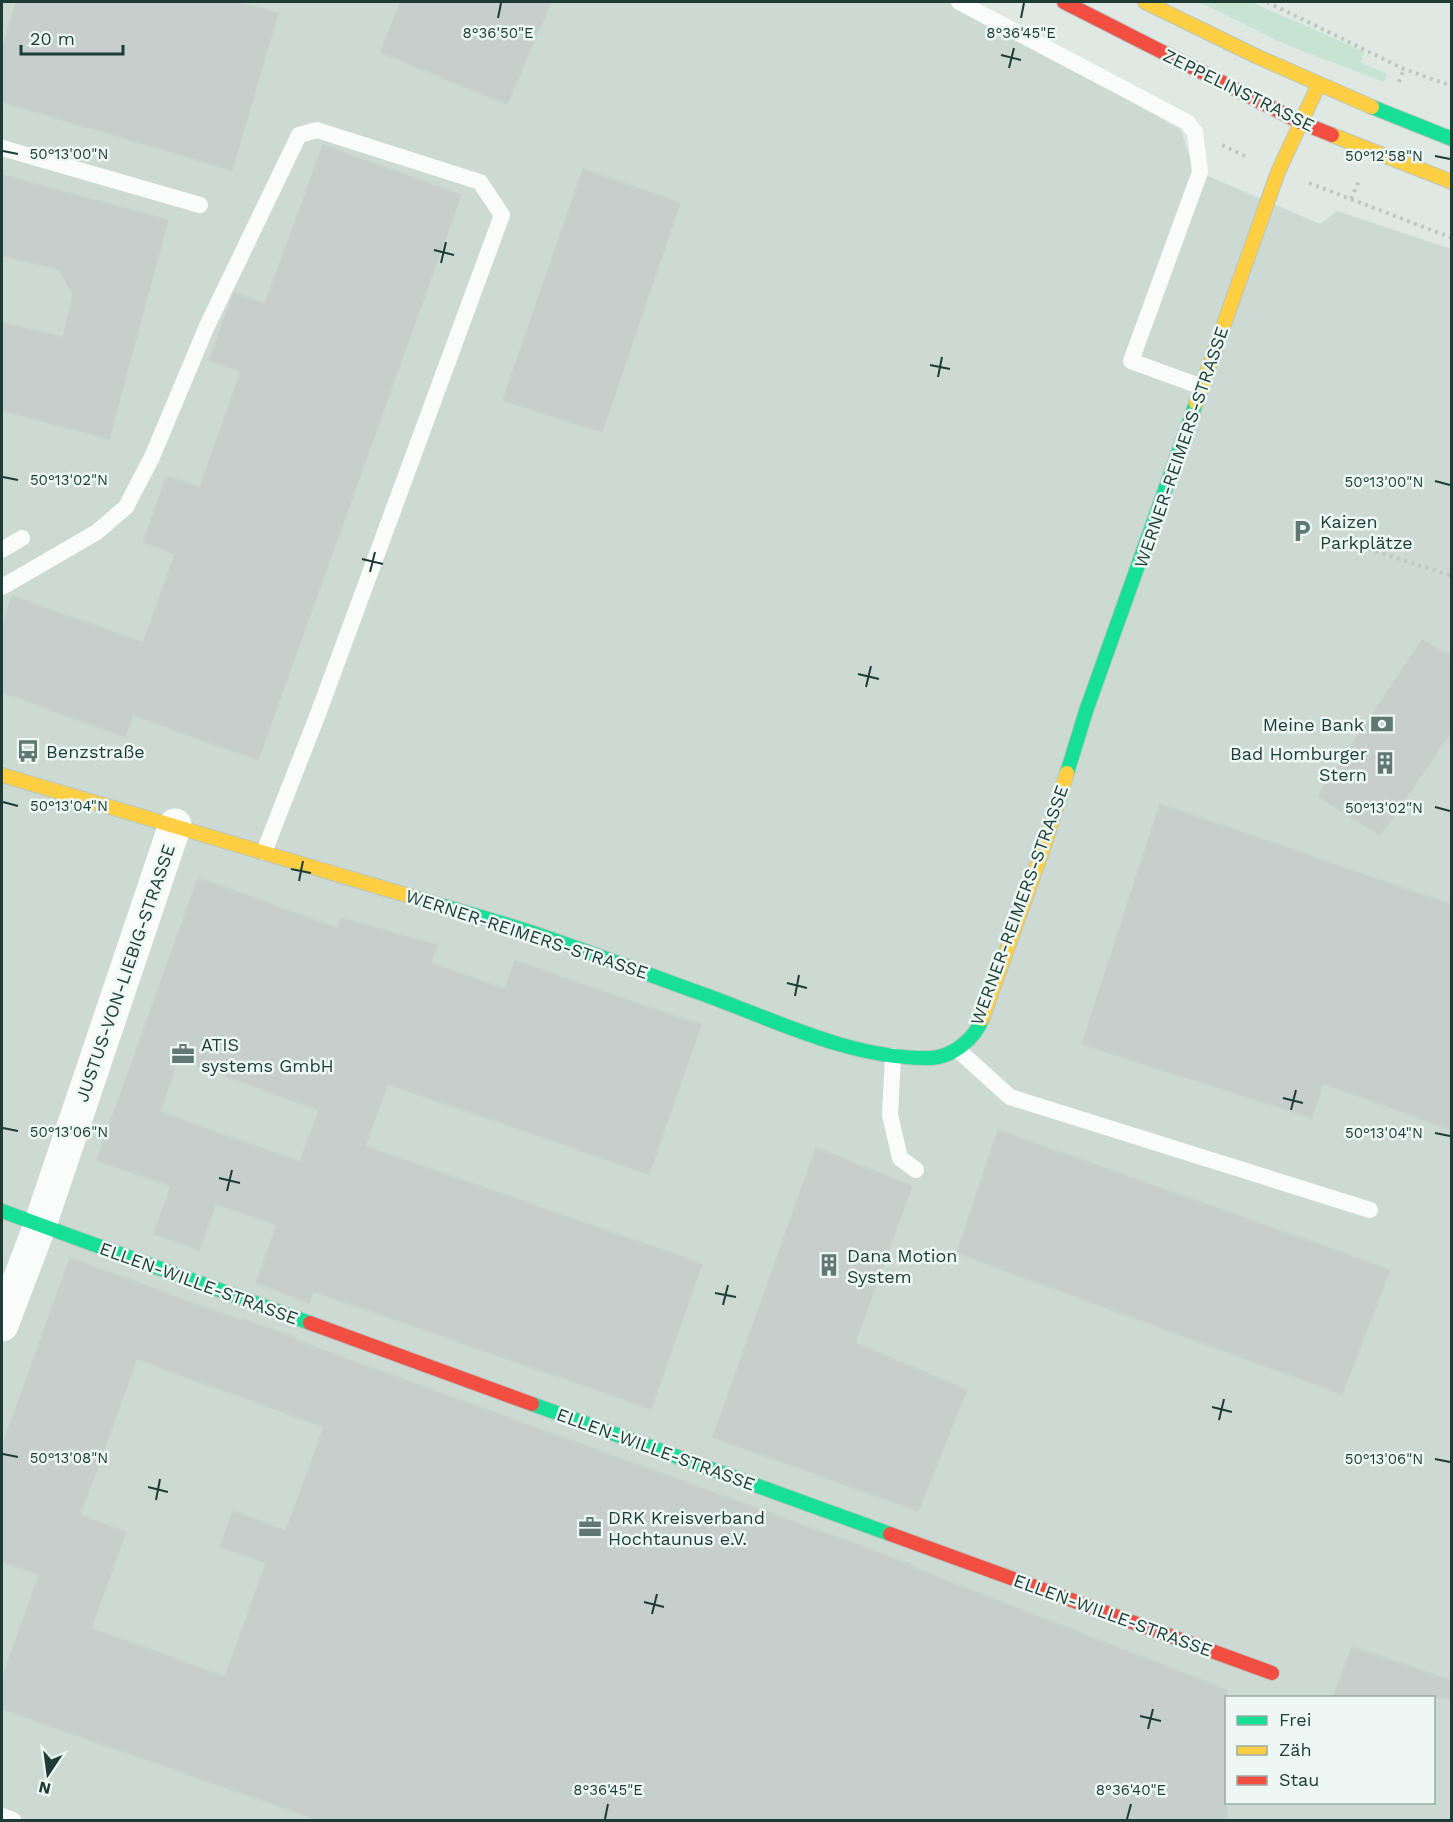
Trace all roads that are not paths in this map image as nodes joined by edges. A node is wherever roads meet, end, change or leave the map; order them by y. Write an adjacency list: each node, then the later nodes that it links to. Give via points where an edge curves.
1 (959, 2): 10 (lane, via 1187,122 1195,132 1200,172 1131,361)
2 (1064, 2): 5 (street, ZEPPELINSTRASSE)
3 (1144, 2): 4 (street, ZEPPELINSTRASSE)
4 (1318, 86): 5 (street, WERNER-REIMERS-STRASSE); 6 (street, ZEPPELINSTRASSE)
5 (1300, 122): 8 (street, ZEPPELINSTRASSE); 10 (street, WERNER-REIMERS-STRASSE, via 1278,172)
6 (1452, 139)
7 (2, 148): 9 (lane)
8 (1452, 182)
9 (200, 205)
10 (1202, 387): 17 (street, WERNER-REIMERS-STRASSE, via 1086,711 1044,846 980,1026)
11 (22, 538): 12 (lane)
12 (2, 550)
13 (2, 587): 16 (lane, via 97,531 126,507 299,135 317,130 480,182 502,215)
14 (2, 775): 15 (street)
15 (175, 825): 16 (street, WERNER-REIMERS-STRASSE); 22 (street, JUSTUS-VON-LIEBIG-STRASSE)
16 (264, 852): 18 (street, WERNER-REIMERS-STRASSE, via 546,937 790,1028 864,1052)
17 (958, 1050): 18 (street, WERNER-REIMERS-STRASSE, via 934,1058); 20 (lane, via 1010,1097)
18 (893, 1056): 19 (lane, via 890,1115 900,1158)
19 (916, 1170)
20 (1370, 1210)
21 (2, 1211): 22 (street, ELLEN-WILLE-STRASSE)
22 (40, 1225): 23 (street, JUSTUS-VON-LIEBIG-STRASSE); 24 (street, ELLEN-WILLE-STRASSE)
23 (2, 1324)
24 (1272, 1672)
25 (2, 1816): 26 (lane)
26 (13, 1821)

